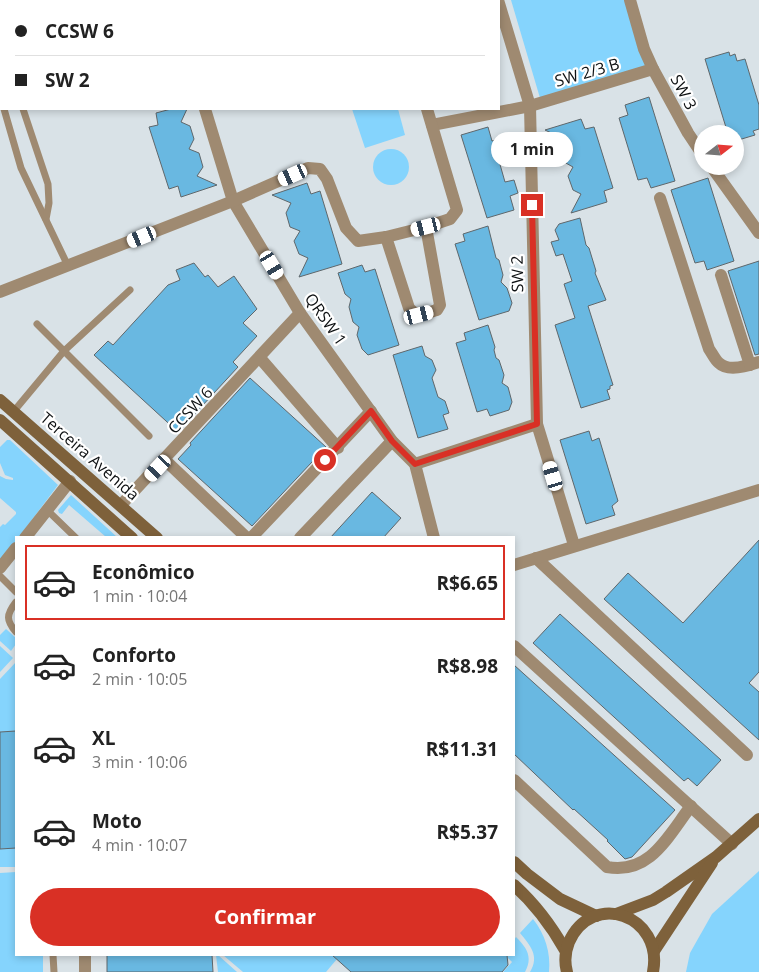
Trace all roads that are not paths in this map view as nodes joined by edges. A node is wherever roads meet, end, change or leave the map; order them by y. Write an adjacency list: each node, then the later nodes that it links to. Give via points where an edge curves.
1 (630, 0): 3 (street, SW 3)
2 (500, 7): 4 (street, SW 2)
3 (653, 69): 4 (street, SW 2/3 B); 10 (street, SW 3)
4 (530, 106): 9 (street, SW 2/3 B); 31 (street, SW 2)
5 (4, 110): 14 (lane, via 21,168)
6 (23, 110): 14 (lane, via 48,184)
7 (205, 110): 13 (street, QRSW 1)
8 (427, 110): 9 (street)
9 (432, 126): 15 (street, via 457,210 450,219)
10 (694, 142)
11 (717, 175): 16 (street)
12 (660, 198): 26 (street, via 710,349 719,364 730,367)
13 (233, 201): 17 (street, via 308,168 320,169 346,228 358,241); 18 (street); 22 (street, QRSW 1)
14 (46, 219): 18 (lane)
15 (426, 227): 17 (street); 17 (street, via 440,305 437,310 419,315 409,308)
16 (759, 233)
17 (386, 237)
18 (68, 266): 21 (street)
19 (721, 275): 26 (street)
20 (130, 290): 24 (lane)
21 (0, 292)
22 (300, 313): 25 (street, CCSW 6); 29 (street, QRSW 1)
23 (36, 324): 24 (lane)
24 (64, 351): 28 (lane); 32 (lane)
25 (260, 358): 34 (street); 35 (street, CCSW 6)
26 (754, 364)
27 (0, 400): 28 (street, Terceira Avenida)
28 (14, 411): 39 (street, Terceira Avenida)
29 (371, 411): 33 (street, QRSW 1); 34 (street)
30 (0, 420): 37 (street, Terceira Avenida)
31 (537, 424): 36 (street); 49 (street, SW 2)
32 (149, 436)
33 (392, 441): 36 (street, QRSW 1); 47 (street)
34 (338, 448): 46 (street)
35 (165, 460): 39 (street, CCSW 6); 45 (street)
36 (415, 464): 48 (street)
37 (70, 481): 40 (street); 43 (street, Terceira Avenida)
38 (759, 490): 49 (street)
39 (121, 505): 44 (street, Terceira Avenida)
40 (47, 510): 41 (street); 42 (lane)
41 (27, 536)
42 (74, 536)
43 (130, 536)
44 (155, 536)
45 (245, 536)
46 (253, 536)
47 (302, 536)
48 (433, 536)
49 (574, 545): 51 (street)
50 (15, 549): 53 (street)
51 (536, 558): 52 (street); 59 (street)
52 (515, 565)
53 (0, 568)
54 (0, 576): 55 (lane)
55 (15, 591)
56 (15, 603): 57 (lane, via 8,616)
57 (15, 631)
58 (515, 647): 61 (street)
59 (748, 755)
60 (515, 781): 61 (street, via 607,867 617,869 640,864 654,854)
61 (691, 806): 63 (street)
62 (759, 819): 63 (street)
63 (732, 844): 64 (street)
64 (716, 857): 67 (street, via 653,900); 70 (street)
65 (515, 863): 68 (street, via 560,899)
66 (515, 885): 69 (street, via 544,916)
67 (616, 914): 68 (street); 70 (street, via 641,926 650,937)
68 (596, 916): 69 (street, via 574,931)
69 (565, 950): 73 (street)
70 (654, 951): 76 (street)
71 (53, 956): 74 (lane)
72 (85, 956): 75 (street)
73 (566, 971)
74 (54, 972)
75 (85, 972)
76 (653, 972)

